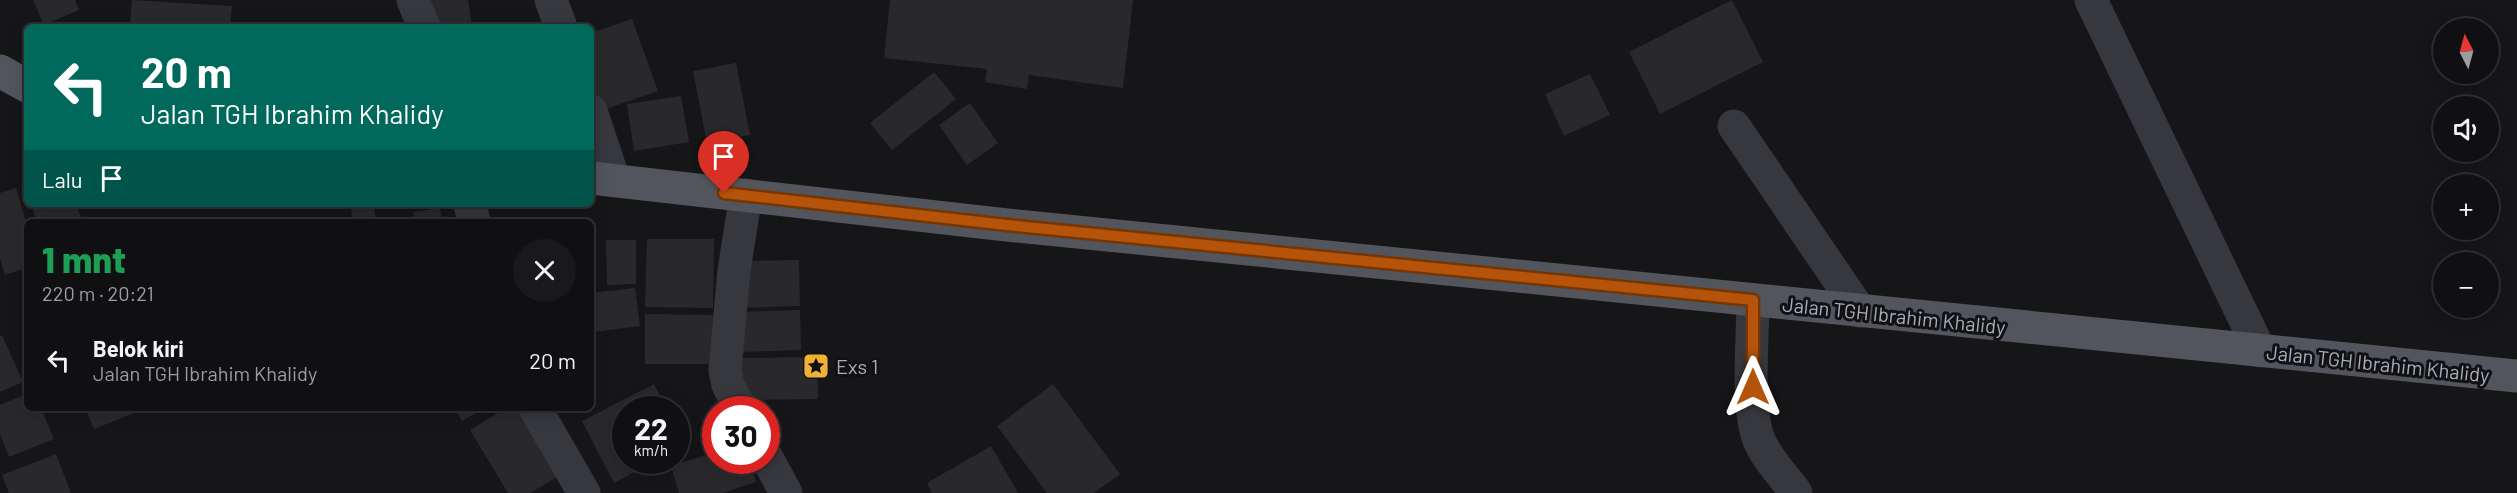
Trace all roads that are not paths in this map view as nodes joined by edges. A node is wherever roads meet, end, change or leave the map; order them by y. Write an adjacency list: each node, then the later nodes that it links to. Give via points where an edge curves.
1 (413, 0): 4 (street)
2 (551, 0): 5 (street)
3 (2091, 0): 14 (street)
4 (423, 24)
5 (560, 24)
6 (0, 71): 7 (main road)
7 (24, 84)
8 (1734, 126): 13 (street)
9 (594, 128): 10 (street)
10 (603, 179): 11 (main road, Jalan TGH Ibrahim Khalidy)
11 (746, 195): 12 (main road, Jalan TGH Ibrahim Khalidy); 16 (street, via 725,370)
12 (1753, 300): 13 (main road, Jalan TGH Ibrahim Khalidy); 21 (street, via 1755,428 1759,442)
13 (1860, 311): 14 (main road, Jalan TGH Ibrahim Khalidy)
14 (2260, 351): 15 (main road, Jalan TGH Ibrahim Khalidy)
15 (2517, 376)
16 (734, 396)
17 (537, 411): 19 (street)
18 (776, 474): 20 (street)
19 (584, 493)
20 (786, 493)
21 (1796, 493)

